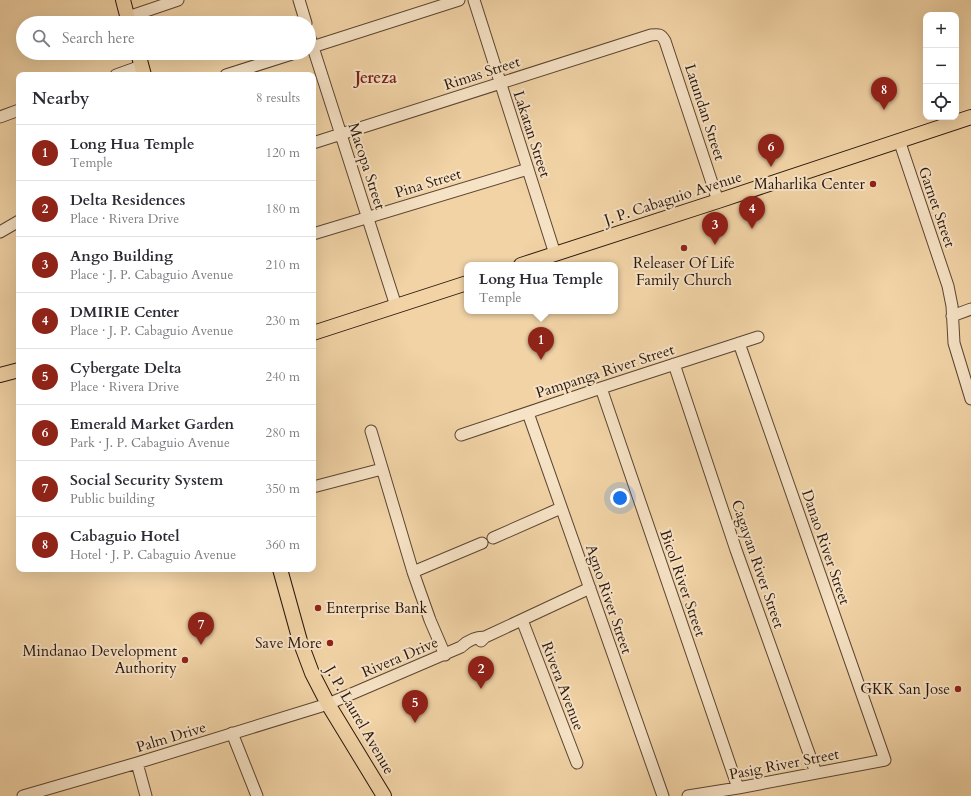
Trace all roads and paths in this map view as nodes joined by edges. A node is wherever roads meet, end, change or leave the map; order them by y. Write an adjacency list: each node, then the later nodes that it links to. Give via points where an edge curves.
1 (123, 0): 6 (main road)
2 (178, 0): 7 (street)
3 (299, 0): 8 (street)
4 (459, 0): 10 (street)
5 (474, 0): 16 (street, Lakatan Street)
6 (127, 16)
7 (138, 16)
8 (304, 16)
9 (660, 35): 16 (street, Rimas Street, via 651,35); 24 (street, Latundan Street, via 665,41)
10 (316, 46)
11 (273, 60): 15 (street)
12 (315, 60): 20 (street, Macopa Street)
13 (141, 65): 14 (street)
14 (124, 72)
15 (235, 72)
16 (500, 83): 20 (street, Rimas Street); 23 (street, Lakatan Street)
17 (16, 111): 18 (street)
18 (0, 117)
19 (971, 117): 21 (main road, J. P. Cabaguio Avenue)
20 (341, 134): 22 (street, Rimas Street); 25 (street, Macopa Street)
21 (899, 140): 24 (main road, J. P. Cabaguio Avenue); 34 (street, Garnet Street, via 948,286)
22 (316, 142)
23 (528, 169): 25 (street, Pina Street); 29 (street, Lakatan Street)
24 (718, 201): 29 (main road, J. P. Cabaguio Avenue)
25 (368, 217): 28 (street, Pina Street); 32 (street, Macopa Street)
26 (16, 223): 27 (street)
27 (0, 232)
28 (316, 233)
29 (555, 254): 30 (main road, J. P. Cabaguio Avenue)
30 (530, 262)
31 (464, 284): 32 (main road)
32 (396, 306): 35 (main road)
33 (971, 309): 34 (street)
34 (952, 316): 42 (street, Garnet Street, via 954,343)
35 (316, 332)
36 (758, 337): 37 (street, Pampanga River Street)
37 (739, 343): 38 (street, Pampanga River Street); 58 (street, Danao River Street)
38 (674, 364): 41 (street, Pampanga River Street); 61 (street, Cagayan River Street, via 736,550)
39 (16, 371): 40 (main road)
40 (0, 375)
41 (601, 388): 43 (street, Pampanga River Street); 62 (street, Bicol River Street)
42 (971, 399)
43 (528, 413): 45 (street, Pampanga River Street); 48 (street, Agno River Street)
44 (371, 431): 46 (street)
45 (461, 435)
46 (382, 469): 47 (street); 52 (street)
47 (316, 486)
48 (561, 508): 49 (street); 53 (street, Agno River Street)
49 (493, 538)
50 (482, 542): 52 (street)
51 (281, 572): 56 (main road, J. P. Laurel Avenue, via 305,656)
52 (413, 572): 55 (street)
53 (590, 588): 54 (street, Rivera Drive); 67 (street, Agno River Street)
54 (522, 620): 55 (street, Rivera Drive, via 485,637 480,643); 60 (street, Rivera Avenue)
55 (444, 655): 56 (street, Rivera Drive)
56 (328, 704): 57 (street, Palm Drive); 66 (main road, J. P. Laurel Avenue)
57 (232, 733): 59 (street, Palm Drive); 65 (street)
58 (885, 760): 61 (street, Pasig River Street)
59 (137, 763): 63 (street, Palm Drive); 64 (street)
60 (577, 763)
61 (816, 773): 62 (street, Pasig River Street)
62 (738, 788): 68 (street, Pasig River Street)
63 (23, 796)
64 (146, 796)
65 (257, 796)
66 (384, 796)
67 (663, 796)
68 (688, 796)

